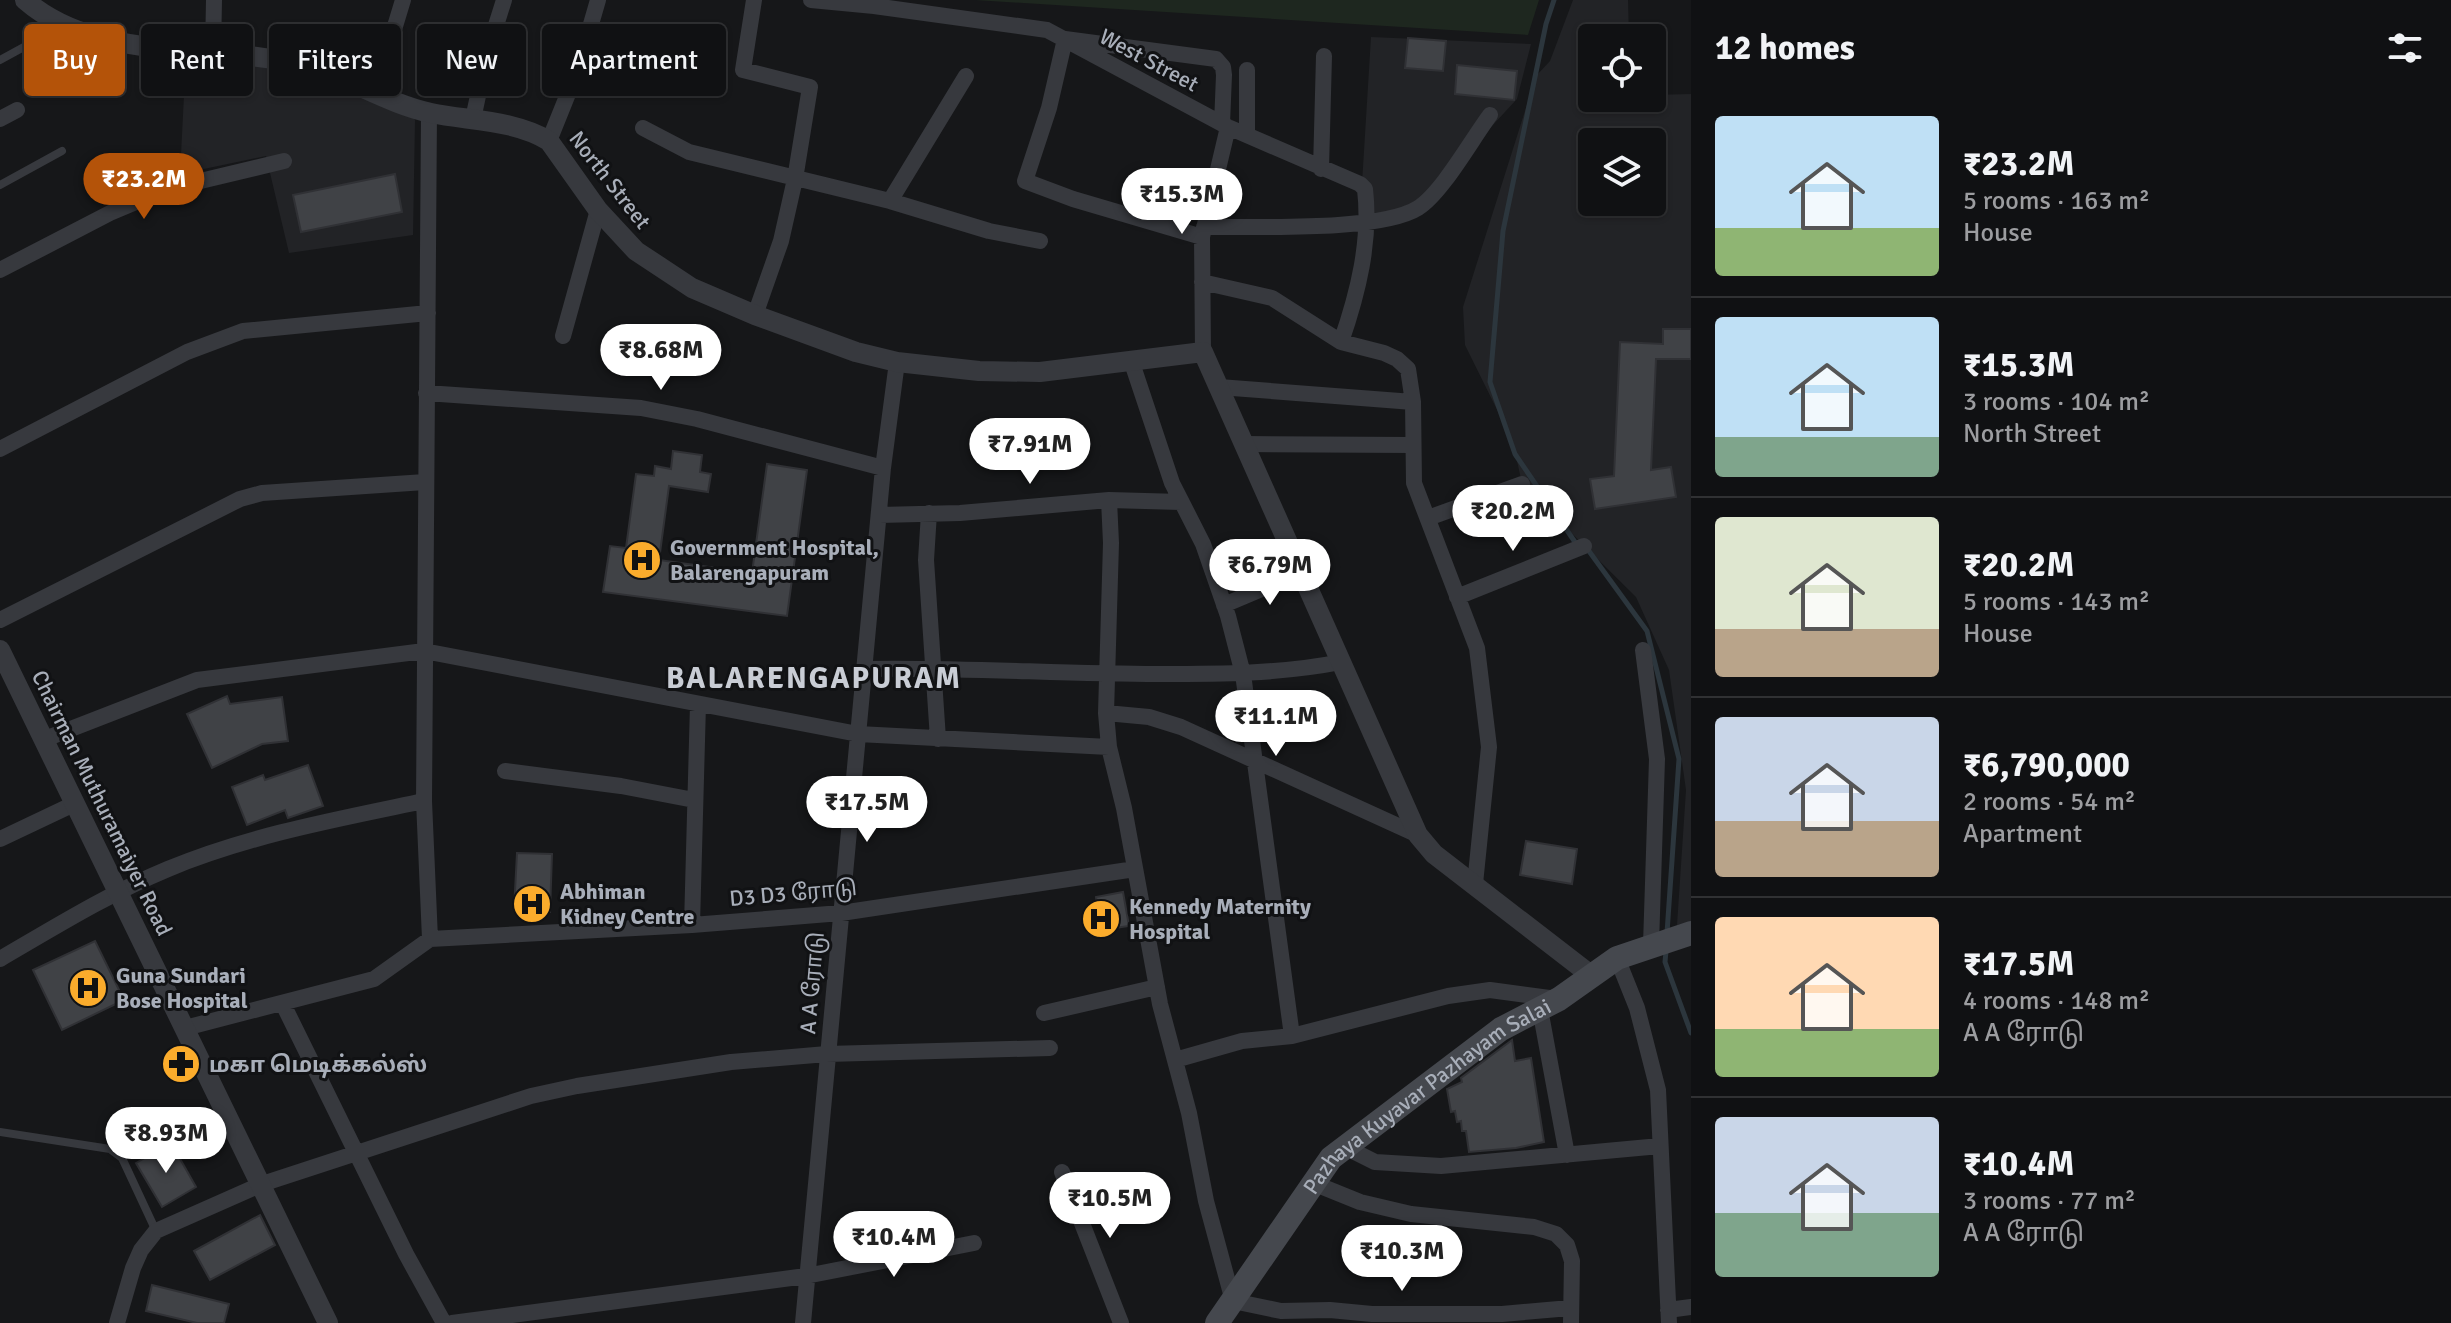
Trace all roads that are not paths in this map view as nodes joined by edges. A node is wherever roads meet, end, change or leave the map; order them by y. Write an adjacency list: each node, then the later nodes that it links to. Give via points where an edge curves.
1 (25, 0): 9 (street, North Street)
2 (214, 0): 10 (street)
3 (403, 0): 11 (street)
4 (504, 0): 23 (street)
5 (598, 0): 27 (street)
6 (754, 0): 31 (street, via 743,70 810,87)
7 (811, 0): 8 (street, West Street)
8 (874, 3): 12 (street, West Street, via 1047,30)
9 (58, 23): 13 (street, North Street, via 110,41); 15 (lane)
10 (214, 24)
11 (396, 24)
12 (1065, 39): 24 (street, West Street); 24 (street, via 1216,59 1223,67); 36 (street, via 1025,181 1073,199)
13 (141, 44)
14 (1324, 56): 30 (street)
15 (0, 60)
16 (1247, 70): 26 (street)
17 (966, 76): 33 (street)
18 (386, 96): 20 (street, North Street)
19 (17, 110): 22 (street)
20 (429, 112): 23 (street, North Street); 40 (street)
21 (1490, 115): 35 (street, via 1429,199 1406,214)
22 (0, 119)
23 (473, 119): 27 (street, North Street)
24 (1225, 126): 26 (street, West Street); 36 (street)
25 (643, 128): 31 (street, via 689,152)
26 (1247, 134): 30 (street, West Street)
27 (549, 141): 34 (street, North Street)
28 (62, 151): 32 (lane)
29 (284, 161): 38 (street, via 167,189)
30 (1321, 169): 35 (street, West Street, via 1365,189)
31 (795, 179): 33 (street); 41 (street, via 781,241)
32 (0, 185)
33 (890, 201): 37 (street)
34 (598, 210): 41 (street, North Street, via 636,251 692,288); 42 (street)
35 (1367, 223): 36 (street); 43 (street, via 1357,295)
36 (1203, 232): 39 (street)
37 (1040, 241)
38 (0, 270)
39 (1202, 282): 43 (street, via 1272,298); 44 (street)
40 (428, 313): 48 (street); 52 (street, via 243,331 187,352)
41 (755, 315): 46 (street, North Street)
42 (563, 336)
43 (1341, 342): 49 (street, via 1397,359 1408,369)
44 (1203, 352): 45 (street, North Street); 47 (street)
45 (1131, 360): 46 (street, North Street, via 1040,372); 57 (street)
46 (897, 362): 53 (street, A A ரோடு)
47 (1219, 387): 49 (street); 50 (street)
48 (426, 393): 53 (street, via 641,408); 54 (street)
49 (1413, 402): 51 (street)
50 (1244, 444): 51 (street); 62 (street)
51 (1412, 445): 60 (street, via 1414,483)
52 (0, 449)
53 (883, 468): 59 (street, A A ரோடு)
54 (425, 482): 65 (street, via 240,499); 68 (street)
55 (1522, 484): 60 (street)
56 (1109, 500): 57 (street); 58 (street); 72 (street)
57 (1181, 502): 64 (street, via 1203,544)
58 (929, 513): 59 (street); 70 (street, via 926,560)
59 (879, 515): 71 (street, A A ரோடு)
60 (1428, 518): 63 (street)
61 (1584, 546): 63 (street)
62 (1301, 572): 64 (street); 69 (street)
63 (1457, 597): 88 (street, via 1477,648 1489,747)
64 (1224, 605): 73 (street)
65 (0, 620)
66 (0, 650): 77 (street, Chairman Muthuramaiyer Road)
67 (1643, 650): 94 (street, via 1657,759)
68 (424, 651): 74 (street); 77 (street, via 197,680); 83 (street)
69 (1341, 662): 73 (street); 85 (street)
70 (934, 668): 71 (street); 72 (street); 78 (street)
71 (864, 669): 76 (street, A A ரோடு)
72 (1109, 674): 73 (street); 75 (street)
73 (1243, 674): 80 (street)
74 (698, 704): 76 (street); 82 (street)
75 (1106, 713): 79 (street); 80 (street, via 1181,727)
76 (858, 734): 78 (street); 90 (street, A A ரோடு)
77 (45, 739): 84 (street, Chairman Muthuramaiyer Road)
78 (938, 739): 79 (street)
79 (1109, 747): 87 (street)
80 (1256, 760): 85 (street); 103 (street)
81 (505, 771): 82 (street)
82 (694, 800): 91 (street)
83 (424, 801): 89 (street, via 236,845); 93 (street)
84 (76, 803): 86 (street); 89 (street, Chairman Muthuramaiyer Road)
85 (1418, 835): 88 (street)
86 (0, 839)
87 (1135, 869): 90 (street, D3 D3 ரோடு); 98 (street)
88 (1475, 884): 97 (street)
89 (119, 892): 96 (street); 102 (street, Chairman Muthuramaiyer Road)
90 (841, 913): 91 (street, D3 D3 ரோடு); 105 (street, A A ரோடு)
91 (692, 925): 93 (street, D3 D3 ரோடு)
92 (1685, 934): 94 (main road, Pazhaya Kuyavar Pazhayam Salai)
93 (430, 939): 99 (street, via 374,979)
94 (1651, 945): 95 (main road, Pazhaya Kuyavar Pazhayam Salai)
95 (1617, 958): 97 (main road, Pazhaya Kuyavar Pazhayam Salai); 108 (street, via 1637,1008 1658,1090)
96 (0, 959)
97 (1592, 976): 100 (main road, Pazhaya Kuyavar Pazhayam Salai)
98 (1157, 987): 101 (street); 106 (street)
99 (283, 1004): 102 (street); 110 (street)
100 (1549, 1004): 103 (street, via 1490,990); 109 (main road, Pazhaya Kuyavar Pazhayam Salai, via 1501,1029); 111 (street)
101 (1044, 1013)
102 (185, 1028): 114 (street, Chairman Muthuramaiyer Road)
103 (1292, 1036): 106 (street, via 1242,1041)
104 (1050, 1048): 105 (street)
105 (827, 1054): 110 (street, via 731,1062 577,1086); 117 (street, A A ரோடு)
106 (1175, 1060): 119 (street)
107 (0, 1132): 115 (lane, via 110,1149 122,1158)
108 (1660, 1146): 111 (street); 121 (street)
109 (1345, 1147): 111 (street, via 1375,1162 1441,1166); 113 (main road, Pazhaya Kuyavar Pazhayam Salai)
110 (356, 1154): 114 (street); 124 (street)
111 (1567, 1155)
112 (1062, 1172): 127 (street)
113 (1313, 1183): 119 (main road, Pazhaya Kuyavar Pazhayam Salai); 120 (street, via 1411,1214 1556,1234 1572,1261)
114 (262, 1184): 115 (street); 123 (street, Chairman Muthuramaiyer Road)
115 (156, 1231): 122 (street, via 133,1268)
116 (974, 1243): 117 (street)
117 (806, 1276): 125 (street); 126 (street, A A ரோடு)
118 (1691, 1307): 121 (street)
119 (1229, 1313): 120 (street)
120 (1571, 1316)
121 (1668, 1316)
122 (117, 1323)
123 (328, 1323)
124 (444, 1323)
125 (452, 1323)
126 (803, 1323)
127 (1121, 1323)

